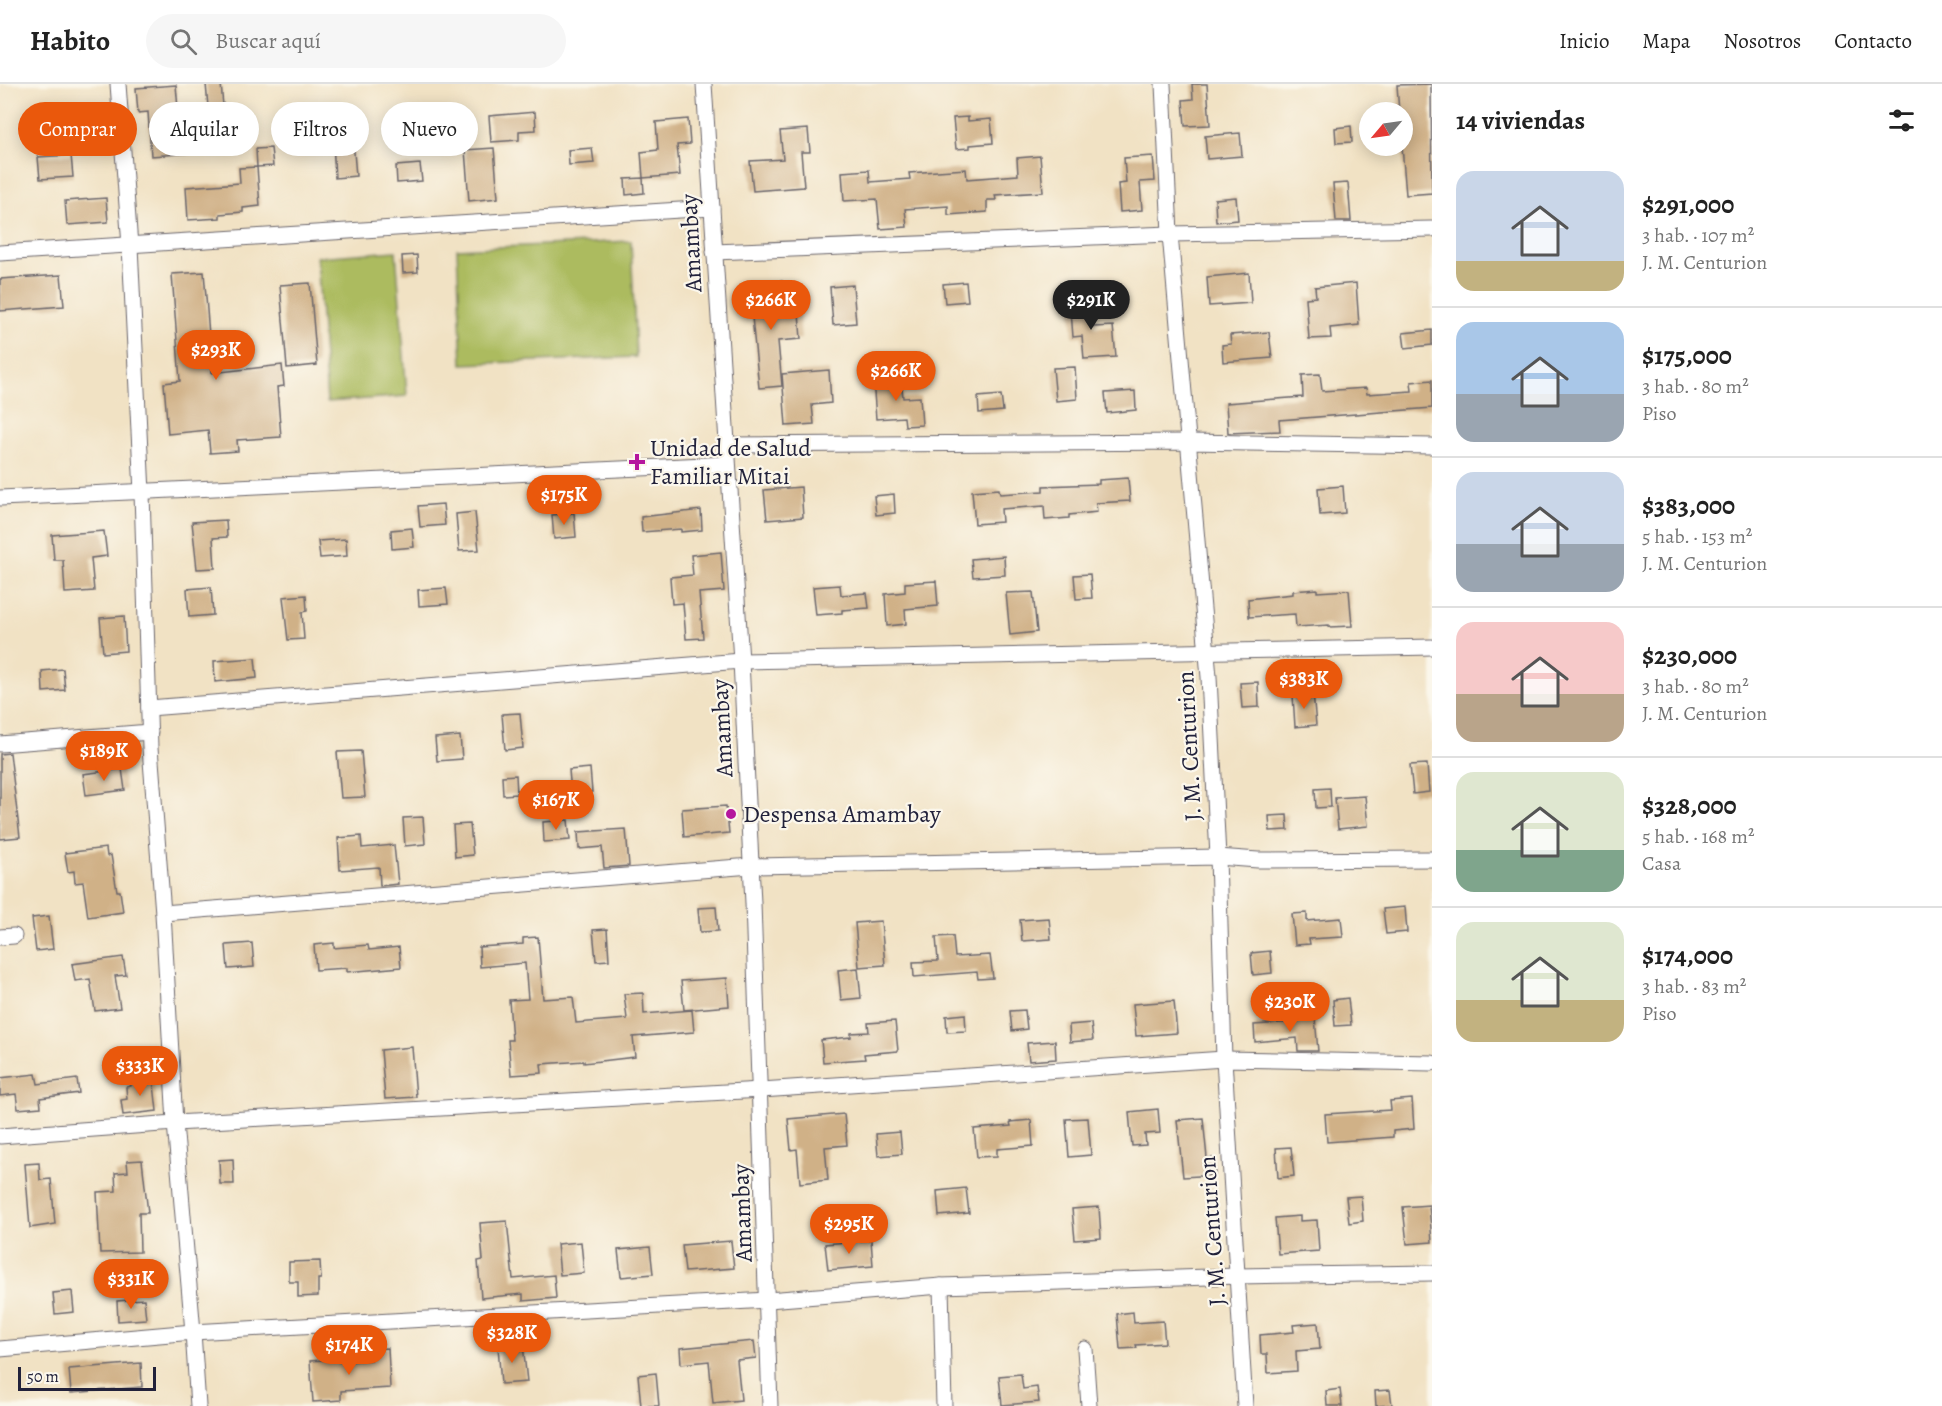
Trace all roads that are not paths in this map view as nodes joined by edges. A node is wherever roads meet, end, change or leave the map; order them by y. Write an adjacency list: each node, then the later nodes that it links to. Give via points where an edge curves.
1 (118, 84): 7 (street)
2 (704, 84): 4 (street, Amambay)
3 (1163, 84): 6 (street, J. M. Centurion)
4 (712, 208): 7 (street); 8 (street, Amambay)
5 (1432, 229): 6 (street)
6 (1170, 234): 8 (street); 10 (street, J. M. Centurion)
7 (130, 246): 9 (street); 14 (street)
8 (714, 252): 11 (street, Amambay)
9 (0, 253)
10 (1188, 442): 11 (street); 12 (street); 17 (street, J. M. Centurion)
11 (726, 446): 13 (street, Amambay)
12 (1432, 446)
13 (727, 464): 14 (street); 18 (street, Amambay)
14 (142, 493): 15 (street); 19 (street)
15 (0, 498)
16 (1432, 646): 17 (street)
17 (1206, 651): 18 (street); 22 (street, J. M. Centurion)
18 (741, 660): 19 (street); 24 (street, Amambay)
19 (149, 708): 20 (street)
20 (150, 732): 21 (street); 25 (street)
21 (0, 744)
22 (1218, 857): 23 (street); 24 (street); 26 (street, J. M. Centurion)
23 (1432, 859)
24 (751, 866): 25 (street); 28 (street, Amambay)
25 (163, 913): 29 (street)
26 (1224, 1059): 27 (street); 28 (street); 32 (street, J. M. Centurion)
27 (1432, 1063)
28 (761, 1090): 29 (street); 34 (street, Amambay)
29 (175, 1123): 30 (street); 35 (street)
30 (0, 1136)
31 (1432, 1274): 32 (street)
32 (1238, 1276): 33 (street); 42 (street, J. M. Centurion)
33 (941, 1286): 34 (street); 40 (street)
34 (768, 1300): 35 (street); 39 (street, Amambay)
35 (194, 1332): 36 (street); 38 (street)
36 (0, 1349)
37 (1085, 1350): 41 (street)
38 (198, 1406)
39 (770, 1406)
40 (944, 1406)
41 (1089, 1406)
42 (1245, 1406)

